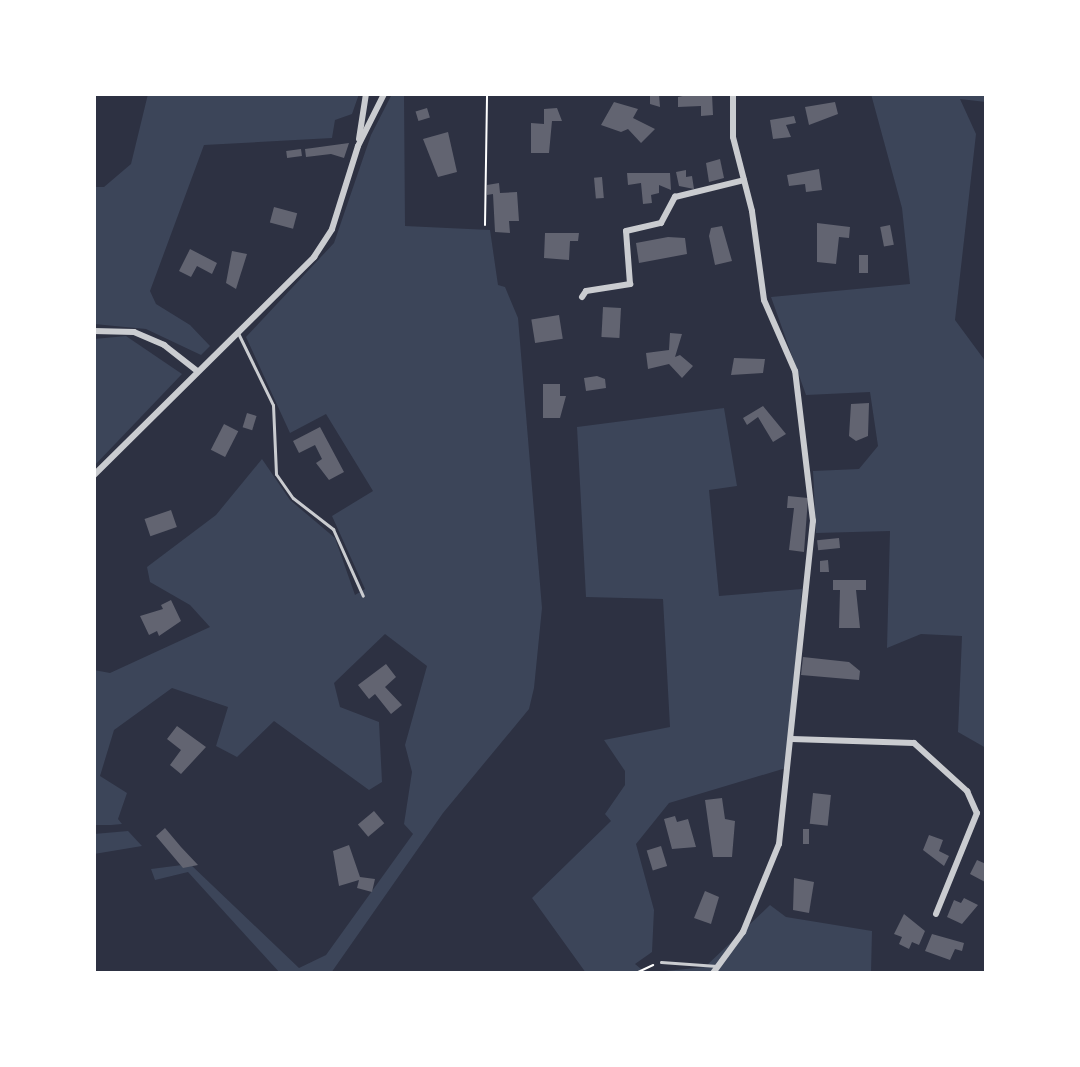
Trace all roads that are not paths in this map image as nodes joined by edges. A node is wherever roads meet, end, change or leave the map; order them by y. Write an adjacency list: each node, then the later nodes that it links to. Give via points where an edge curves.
1 (366, 94): 4 (street)
2 (384, 94): 4 (street)
3 (733, 94): 5 (street, via 733,137)
4 (358, 146): 8 (street, via 325,242)
5 (744, 180): 6 (street, via 685,193 670,203 661,223 626,231 630,284 586,291); 12 (street, via 764,300 795,371 813,497)
6 (582, 297)
7 (94, 331): 9 (street, via 134,332 164,345)
8 (238, 333): 9 (street); 11 (lane, via 273,405 276,474 293,498 333,529)
9 (197, 371): 10 (street)
10 (94, 475)
11 (363, 596)
12 (792, 739): 13 (street, via 914,743 967,791 977,813); 15 (street, via 773,866 743,932)
13 (936, 914)
14 (661, 962): 15 (lane)
15 (715, 970)

